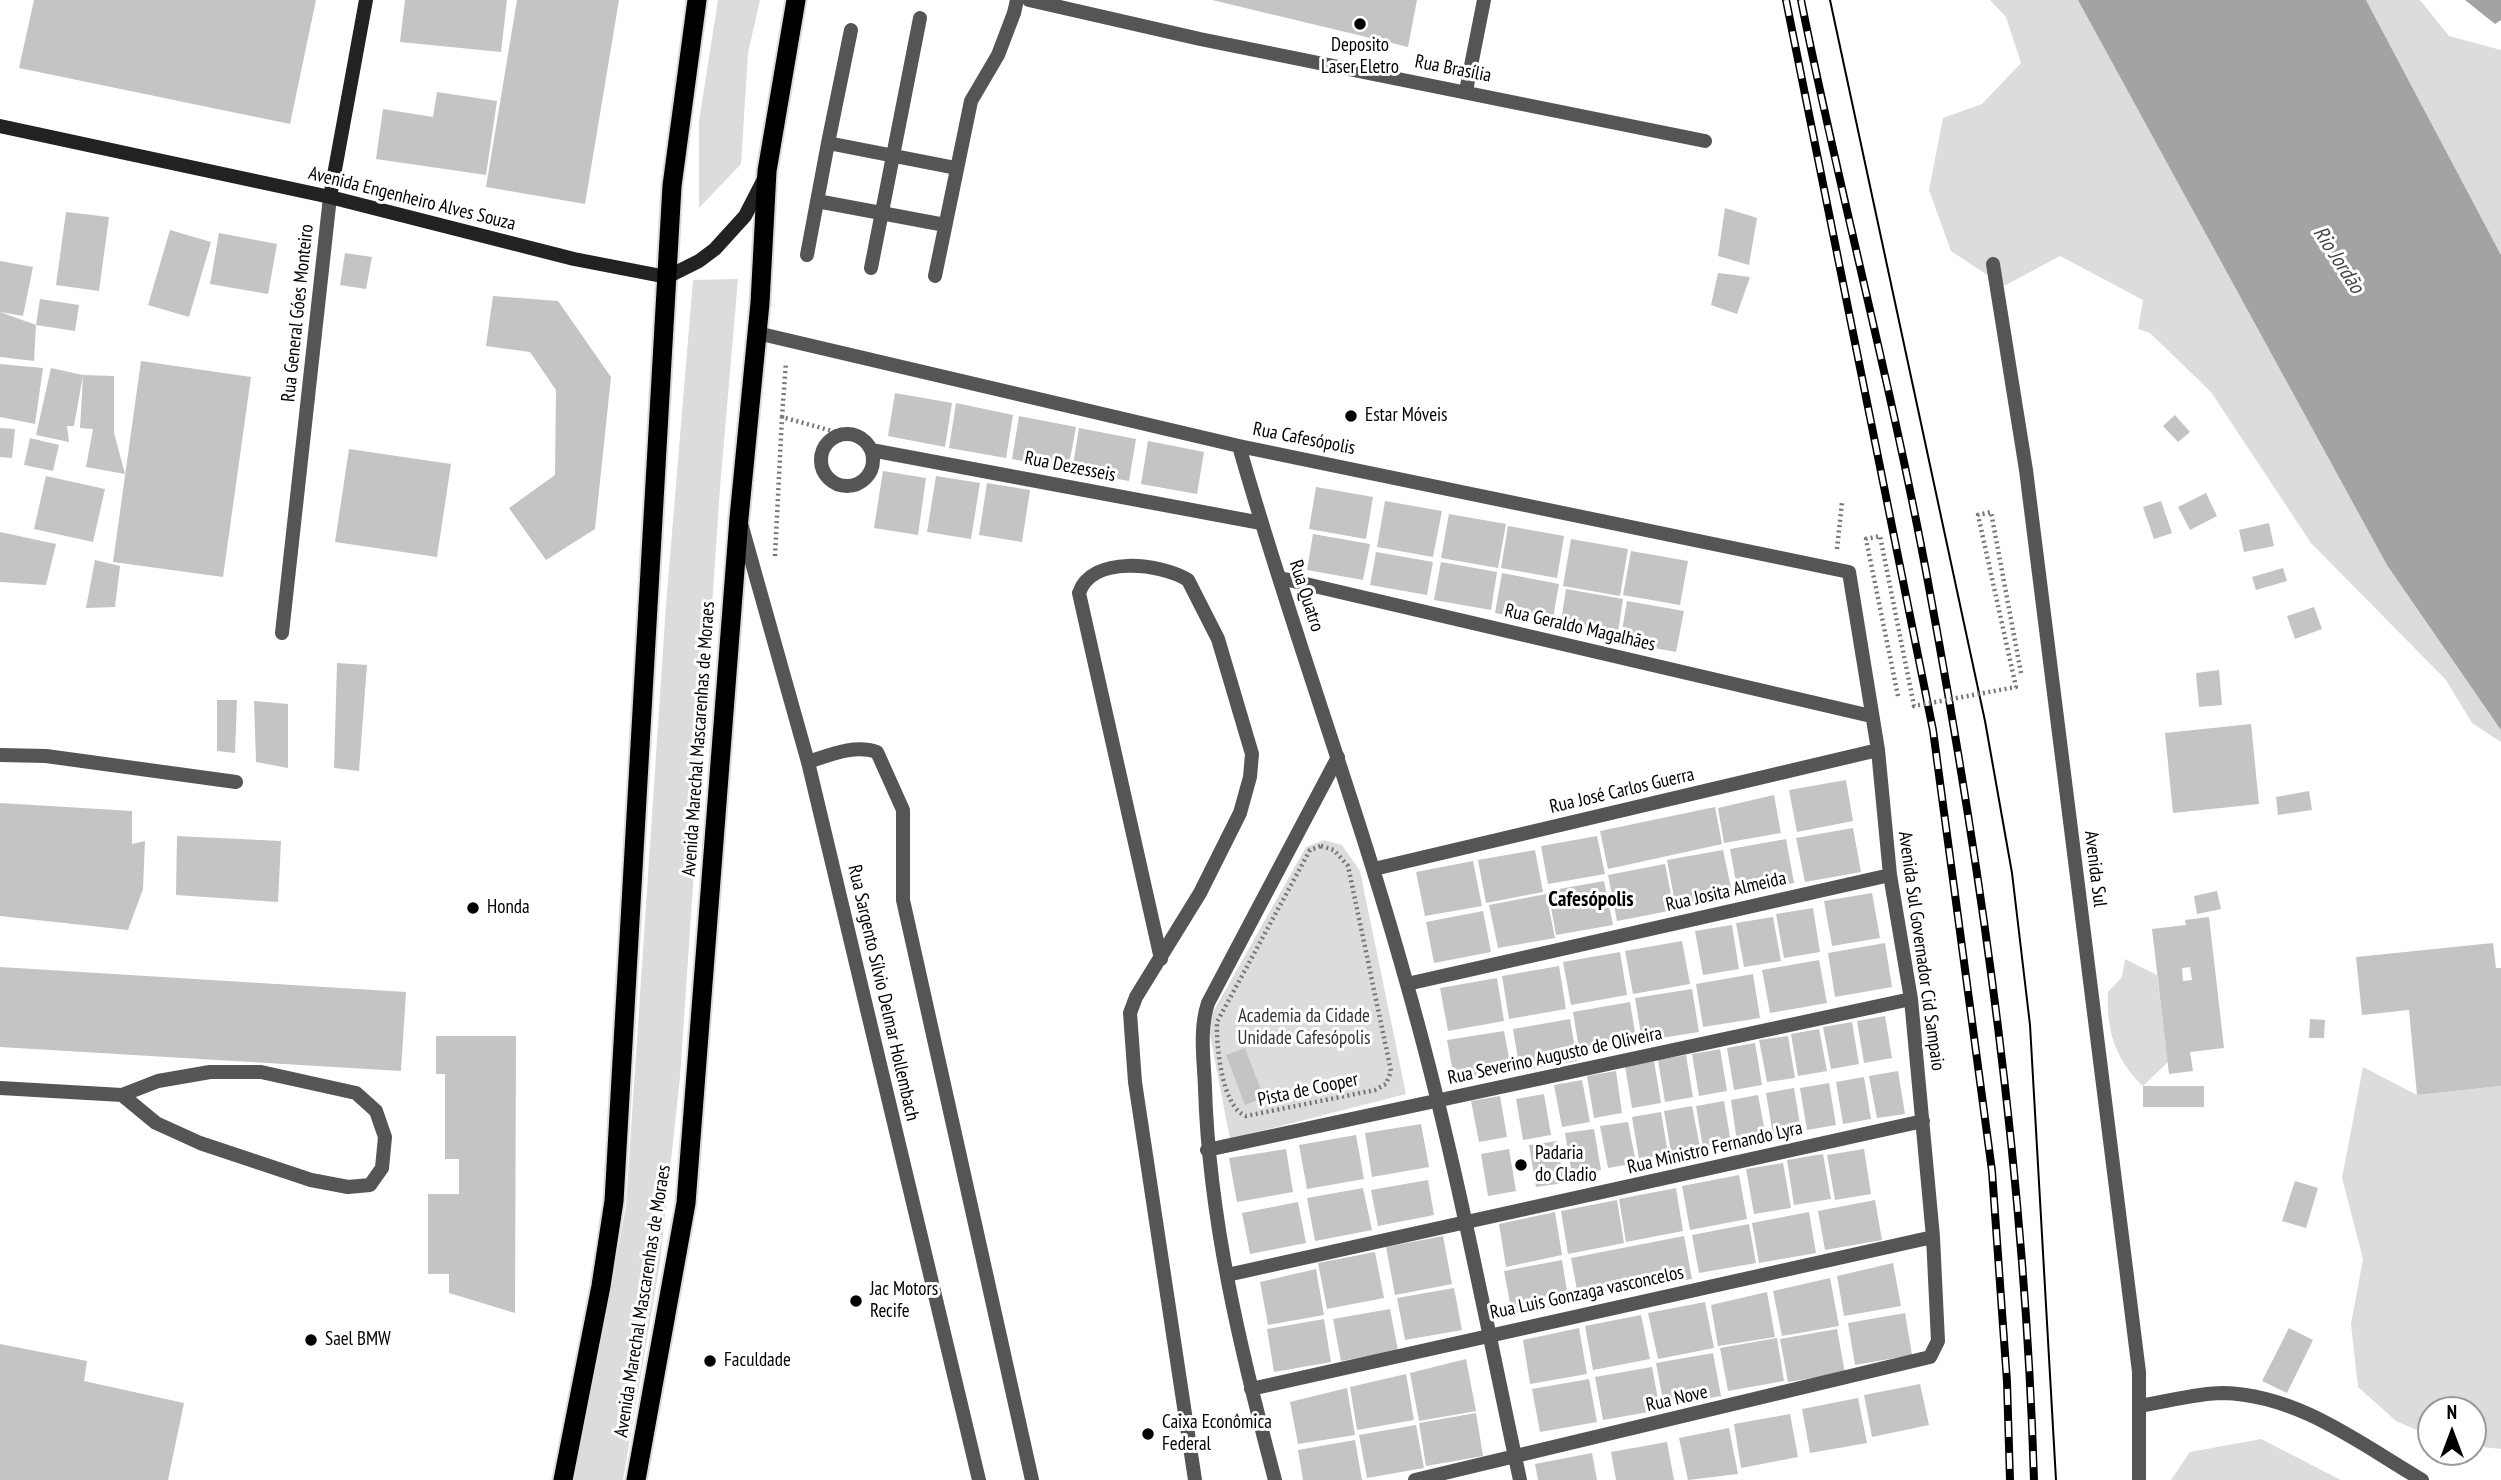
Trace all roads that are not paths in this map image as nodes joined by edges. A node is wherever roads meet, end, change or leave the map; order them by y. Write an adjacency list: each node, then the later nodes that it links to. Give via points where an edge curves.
1 (366, 0): 16 (main road, Rua General Góes Monteiro)
2 (697, 0): 24 (highway, via 672,186)
3 (796, 0): 15 (highway, Avenida Marechal Mascarenhas de Moraes)
4 (1029, 0): 9 (street, Rua Brasília)
5 (1484, 0): 9 (street)
6 (1015, 7): 14 (street, via 998,55 971,101)
7 (919, 18): 13 (street)
8 (851, 30): 12 (street)
9 (1466, 91): 11 (street, Rua Brasília)
10 (0, 126): 16 (main road, Avenida Engenheiro Alves Souza)
11 (1705, 141)
12 (828, 143): 13 (street); 17 (street)
13 (893, 157): 14 (street); 18 (street)
14 (956, 169): 19 (street)
15 (767, 172): 24 (main road, via 745,216 715,249); 25 (highway, Avenida Marechal Mascarenhas de Moraes)
16 (330, 197): 24 (main road, Avenida Engenheiro Alves Souza, via 573,259); 32 (street, Rua General Góes Monteiro)
17 (817, 201): 18 (street); 20 (street)
18 (882, 213): 19 (street); 22 (street)
19 (945, 225): 23 (street)
20 (807, 255)
21 (1993, 264): 55 (street, Avenida Sul, via 2026,470 2138,1372)
22 (872, 268)
23 (935, 276)
24 (667, 277): 57 (highway, via 614,1201)
25 (757, 333): 26 (street, Rua Cafesópolis); 28 (highway, Avenida Marechal Mascarenhas de Moraes)
26 (1239, 446): 29 (street, Rua Quatro); 30 (street, Rua Cafesópolis)
27 (872, 450): 27 (street, via 872,467 863,481 846,486 830,481 820,466 822,449 834,436 860,437); 29 (street, Rua Dezesseis)
28 (739, 518): 37 (street, Rua Sargento Sílvio Delmar Hollembach); 58 (highway, Avenida Marechal Mascarenhas de Moraes, via 685,1203)
29 (1261, 523): 31 (street, Rua Quatro)
30 (1840, 568): 33 (street, Avenida Sul Governador Cid Sampaio, via 1852,576)
31 (1280, 578): 33 (street, Rua Geraldo Magalhães); 36 (street, Rua Quatro)
32 (282, 633)
33 (1871, 716): 34 (street, Avenida Sul Governador Cid Sampaio)
34 (1878, 750): 39 (street, Rua José Carlos Guerra); 40 (street, Avenida Sul Governador Cid Sampaio)
35 (0, 755): 38 (street, via 46,756)
36 (1338, 757): 39 (street, Rua Quatro); 48 (street, via 1208,1003 1203,1026)
37 (808, 762): 59 (street, Rua Sargento Sílvio Delmar Hollembach); 60 (street, via 837,752 866,748 877,752 903,810 903,900)
38 (236, 782)
39 (1374, 869): 42 (street, Rua Quatro)
40 (1890, 875): 42 (street, Rua Josita Almeida); 43 (street, Avenida Sul Governador Cid Sampaio)
41 (1161, 959): 41 (street, via 1240,813 1252,754 1218,639 1188,580 1154,567 1120,567 1091,574 1079,593); 61 (street, via 1136,997 1129,1026)
42 (1407, 984): 46 (street, Rua Quatro)
43 (1911, 999): 46 (street, Rua Severino Augusto de Oliveira); 47 (street, Avenida Sul Governador Cid Sampaio)
44 (0, 1088): 45 (street)
45 (122, 1095): 45 (street, via 158,1081 210,1072 261,1072 356,1093 376,1111 385,1138 382,1168 370,1185 348,1187 311,1180 189,1138 156,1123)
46 (1437, 1102): 48 (street, Rua Severino Augusto de Oliveira); 49 (street, Rua Quatro)
47 (1923, 1121): 49 (street, Rua Ministro Fernando Lyra); 50 (street, Avenida Sul Governador Cid Sampaio)
48 (1207, 1150): 51 (street)
49 (1466, 1223): 51 (street, Rua Ministro Fernando Lyra); 52 (street, Rua Quatro)
50 (1933, 1237): 52 (street, Rua Luis Gonzaga vasconcelos); 53 (street, Avenida Sul Governador Cid Sampaio)
51 (1227, 1275): 54 (street)
52 (1491, 1334): 54 (street, Rua Luis Gonzaga vasconcelos); 56 (street, Rua Quatro)
53 (1938, 1341): 56 (street, Rua Nove, via 1930,1357 1919,1362)
54 (1251, 1389): 62 (street)
55 (2138, 1406): 65 (street, Avenida Sul); 66 (street, via 2220,1393 2264,1396 2305,1410)
56 (1515, 1457): 63 (street, Rua Nove); 64 (street, Rua Quatro)
57 (563, 1480)
58 (636, 1480)
59 (979, 1480)
60 (1031, 1480)
61 (1195, 1480)
62 (1275, 1480)
63 (1415, 1480)
64 (1520, 1480)
65 (2139, 1480)
66 (2422, 1480)

